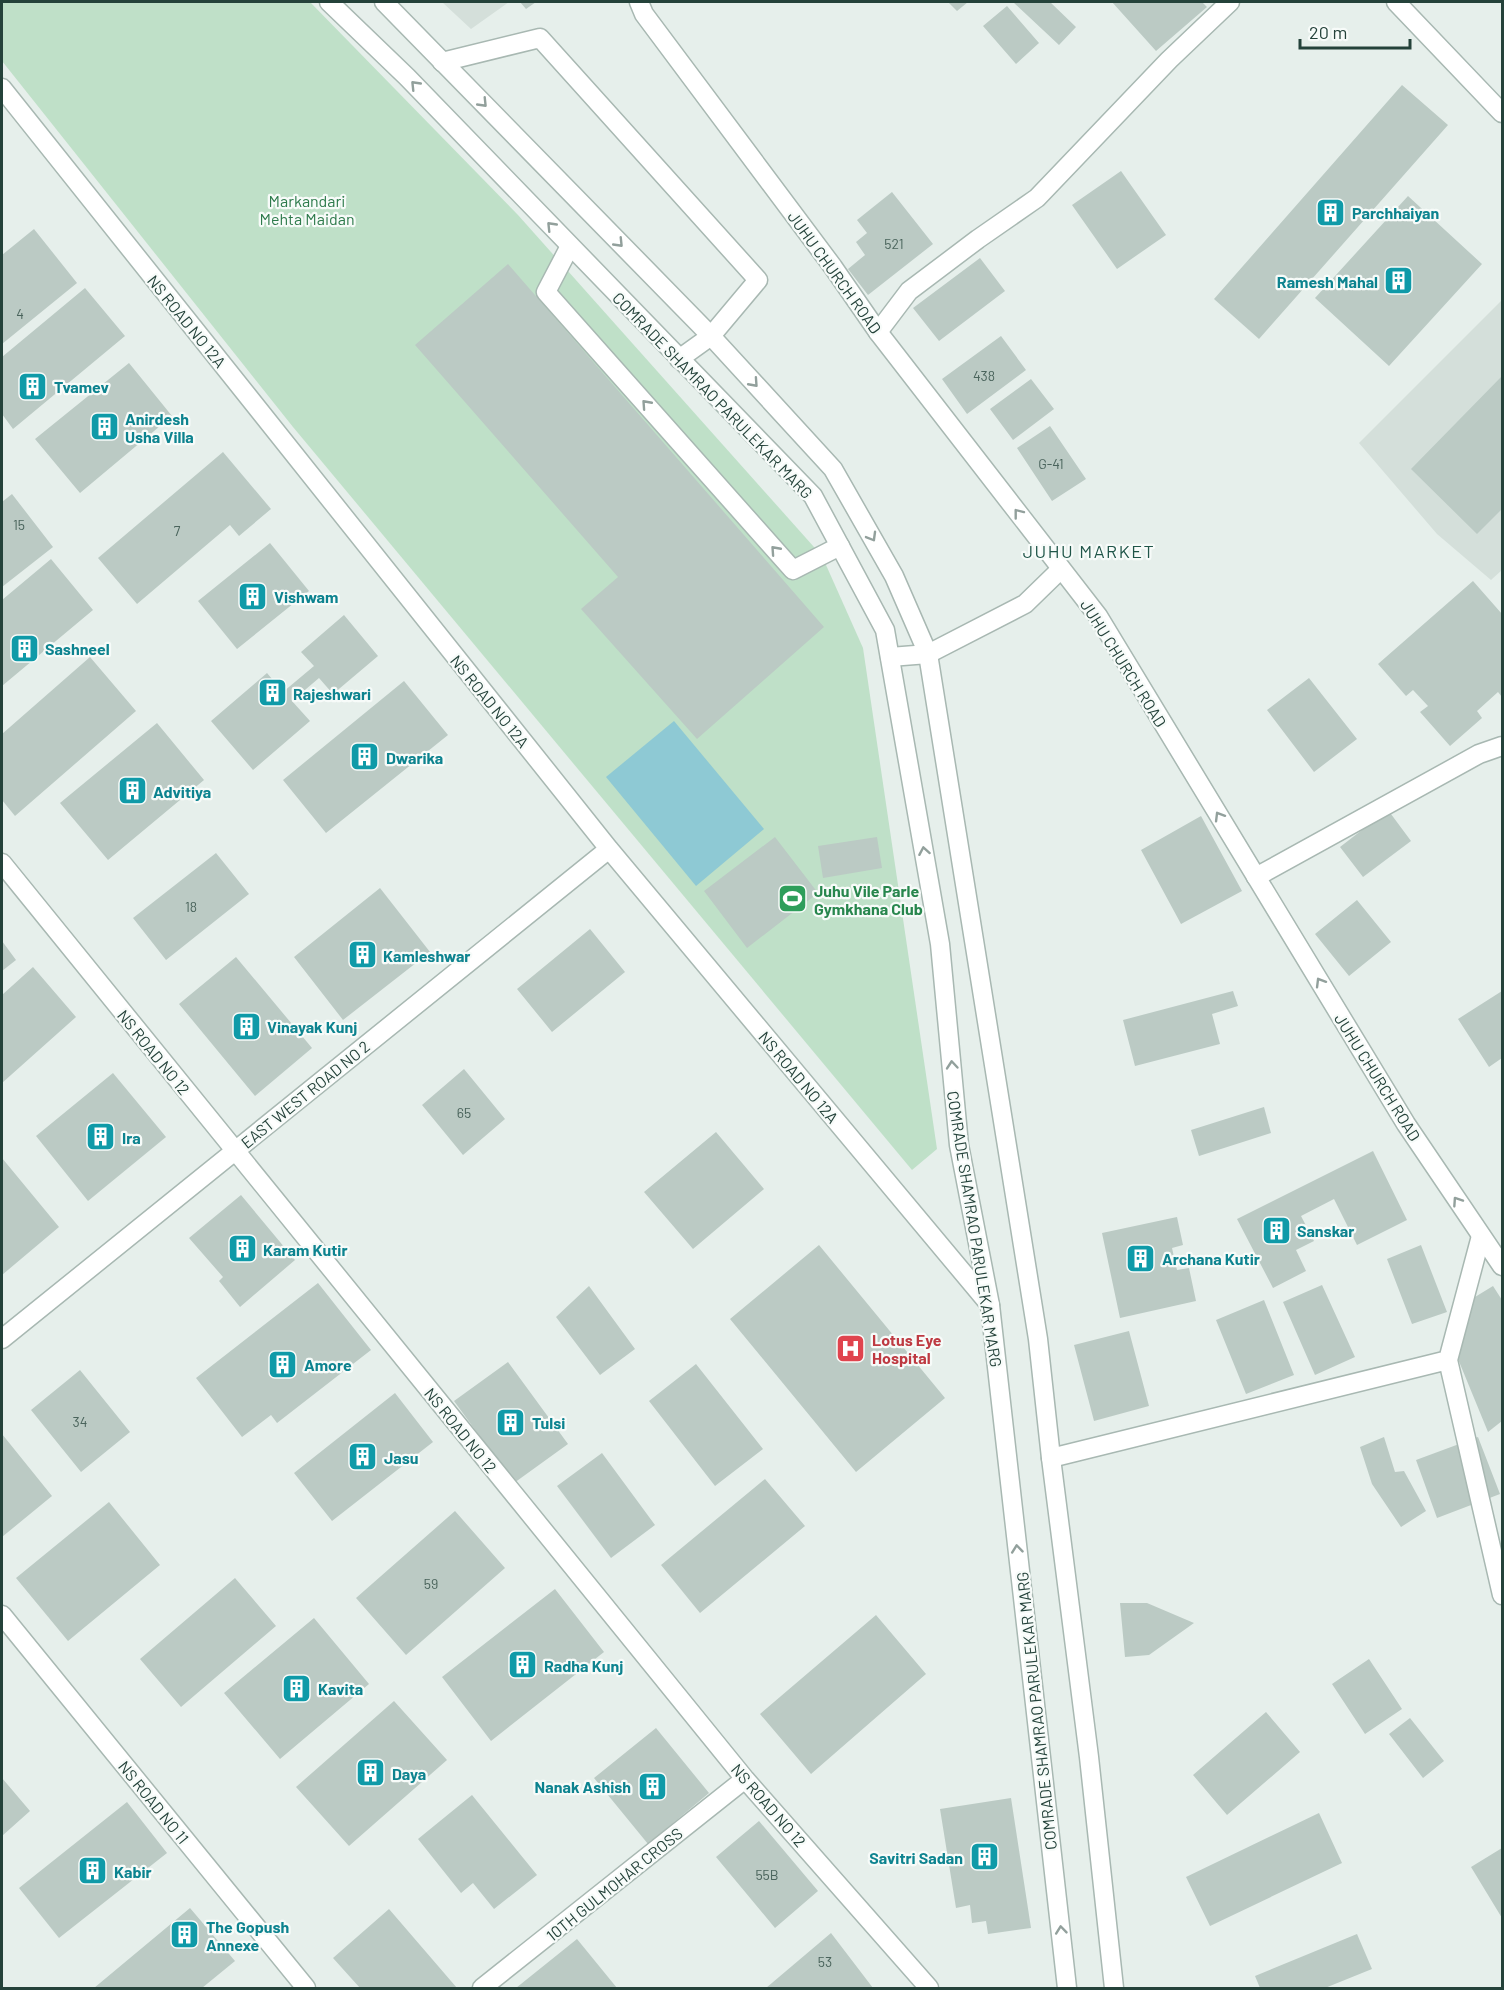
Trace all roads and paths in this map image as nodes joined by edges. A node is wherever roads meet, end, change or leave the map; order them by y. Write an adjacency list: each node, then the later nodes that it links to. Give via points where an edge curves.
1 (329, 2): 9 (street, COMRADE SHAMRAO PARULEKAR MARG, one-way to 1)
2 (384, 2): 6 (street, COMRADE SHAMRAO PARULEKAR MARG)
3 (639, 2): 10 (street, JUHU CHURCH ROAD)
4 (1230, 2): 10 (street, via 1037,198 909,291)
5 (1396, 2): 8 (street)
6 (441, 62): 11 (street, COMRADE SHAMRAO PARULEKAR MARG, one-way to 11); 11 (street, via 540,38 758,280)
7 (2, 88): 18 (street, NS ROAD NO 12A)
8 (1503, 112)
9 (570, 246): 12 (street, COMRADE SHAMRAO PARULEKAR MARG); 13 (street, one-way to 9, via 793,570 546,292)
10 (878, 332): 14 (street, JUHU CHURCH ROAD, one-way to 10)
11 (711, 336): 12 (street); 15 (street, COMRADE SHAMRAO PARULEKAR MARG, one-way to 15, via 833,469 894,576)
12 (679, 358): 13 (street, COMRADE SHAMRAO PARULEKAR MARG, via 813,496)
13 (840, 546): 16 (street, COMRADE SHAMRAO PARULEKAR MARG, via 885,630)
14 (1061, 569): 15 (street, via 1025,604); 20 (street, JUHU CHURCH ROAD, one-way to 14, via 1098,616)
15 (928, 654): 16 (street); 27 (street, COMRADE SHAMRAO PARULEKAR MARG, via 1038,1340)
16 (890, 657): 24 (street, COMRADE SHAMRAO PARULEKAR MARG, one-way to 16, via 959,1145 940,944)
17 (1503, 746): 20 (street, via 1479,754)
18 (609, 849): 21 (street, EAST WEST ROAD NO 2); 24 (street, NS ROAD NO 12A)
19 (2, 863): 21 (street, NS ROAD NO 12)
20 (1256, 877): 22 (street, JUHU CHURCH ROAD, one-way to 20, via 1406,1124)
21 (234, 1152): 25 (street, EAST WEST ROAD NO 2); 30 (street, NS ROAD NO 12)
22 (1481, 1236): 23 (street, JUHU CHURCH ROAD); 26 (street)
23 (1503, 1266)
24 (990, 1305): 34 (street, COMRADE SHAMRAO PARULEKAR MARG, one-way to 24)
25 (2, 1339)
26 (1448, 1360): 27 (street); 28 (street)
27 (1051, 1458): 35 (street, COMRADE SHAMRAO PARULEKAR MARG)
28 (1503, 1595)
29 (2, 1615): 31 (street, NS ROAD NO 11)
30 (745, 1779): 32 (street, 10TH GULMOHAR CROSS); 33 (street, NS ROAD NO 12)
31 (306, 1989)
32 (482, 1989)
33 (929, 1989)
34 (1067, 1989)
35 (1114, 1989)

